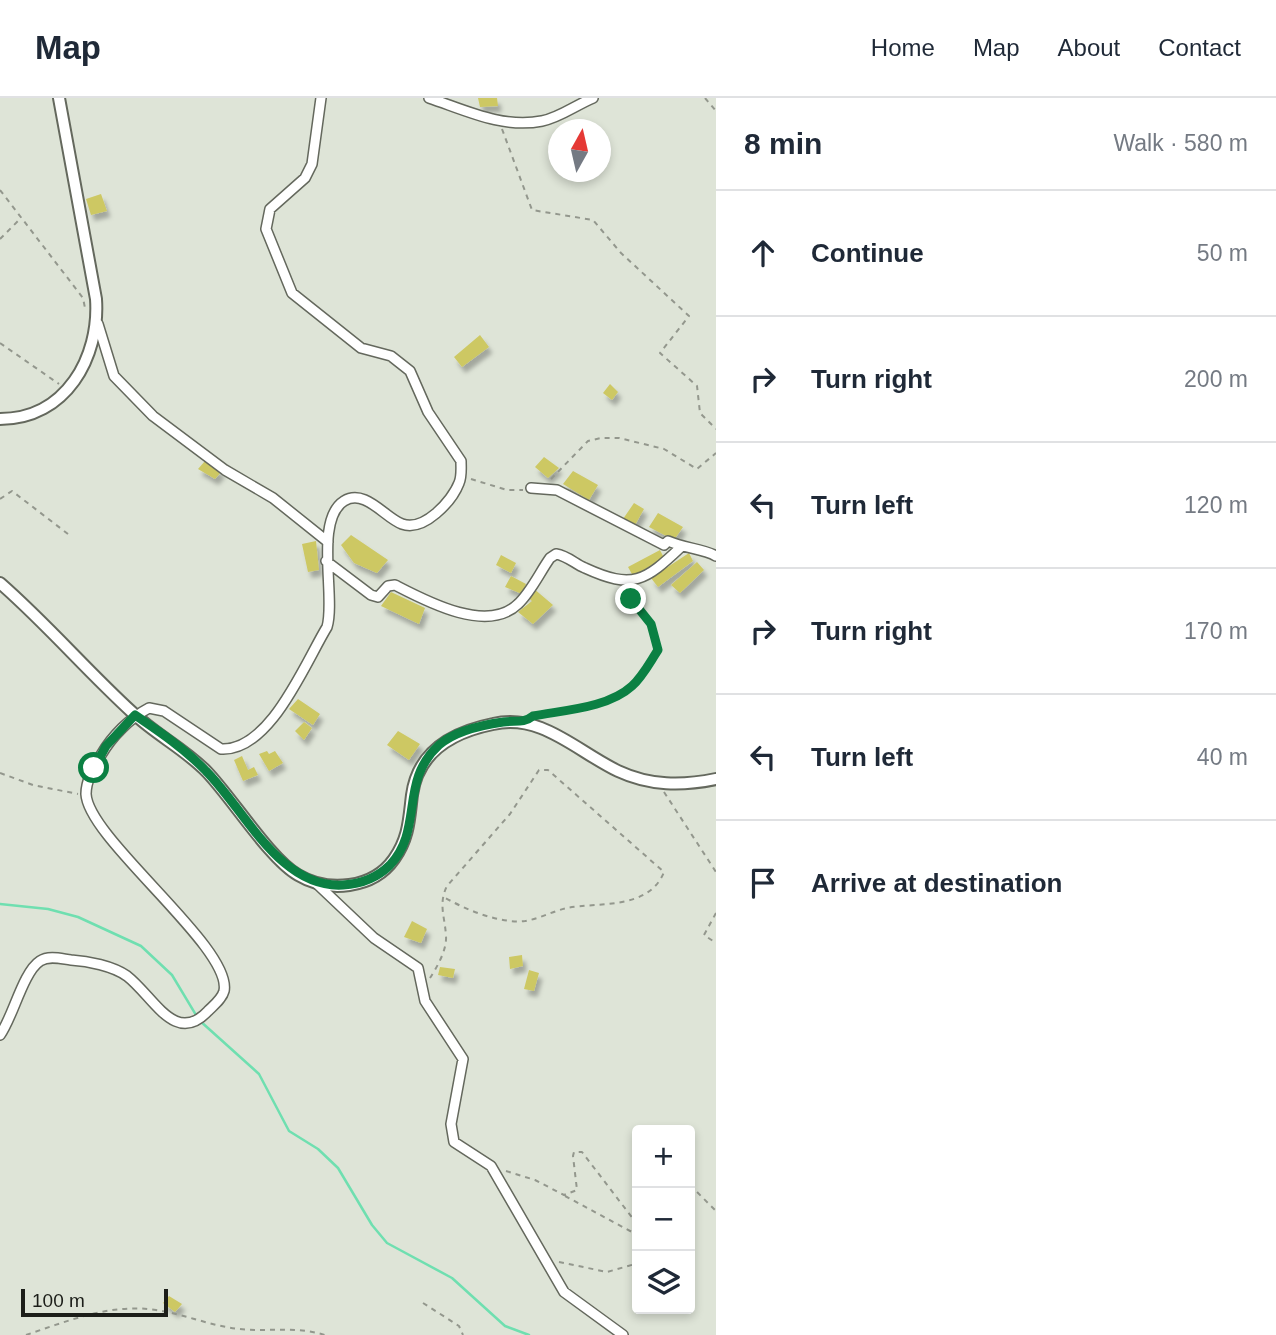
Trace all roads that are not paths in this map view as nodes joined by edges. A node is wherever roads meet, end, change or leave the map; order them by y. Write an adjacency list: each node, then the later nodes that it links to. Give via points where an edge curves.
1 (59, 98): 5 (street)
2 (321, 98): 8 (street, via 312,164 305,178 270,209 266,229 292,293 361,348 391,356 410,371 428,412 461,461 461,477 449,502 423,522 402,524 355,498 344,501 335,512)
3 (429, 98): 4 (street, via 499,122 544,121)
4 (586, 99)
5 (98, 324): 6 (street, via 92,351 67,391 24,415); 8 (street, via 114,376 153,416 216,464 273,498)
6 (0, 419)
7 (531, 488): 9 (street, via 557,490 664,545 668,541)
8 (328, 542): 11 (street)
9 (681, 547): 10 (street); 11 (street, via 641,580 627,582 556,554 519,603 488,617 437,606 395,585 378,597 371,595)
10 (716, 556)
11 (327, 561): 13 (street, via 327,627 268,726 250,743 221,749 164,711 149,708)
12 (0, 583): 13 (street)
13 (135, 715): 15 (street, via 198,763 282,862 298,876); 16 (street, via 106,746 94,768 86,795 89,807 221,971 226,982 223,995 196,1024 183,1026 125,975 86,961 50,958 30,972)
14 (716, 779): 15 (street, via 657,783 618,771 540,726 491,724 442,743 419,769 404,846 390,864 357,884)
15 (315, 882): 17 (street, via 373,938 418,968 425,1001 463,1059 451,1135 454,1142 491,1166 570,1298)
16 (0, 1035)
17 (623, 1335)

